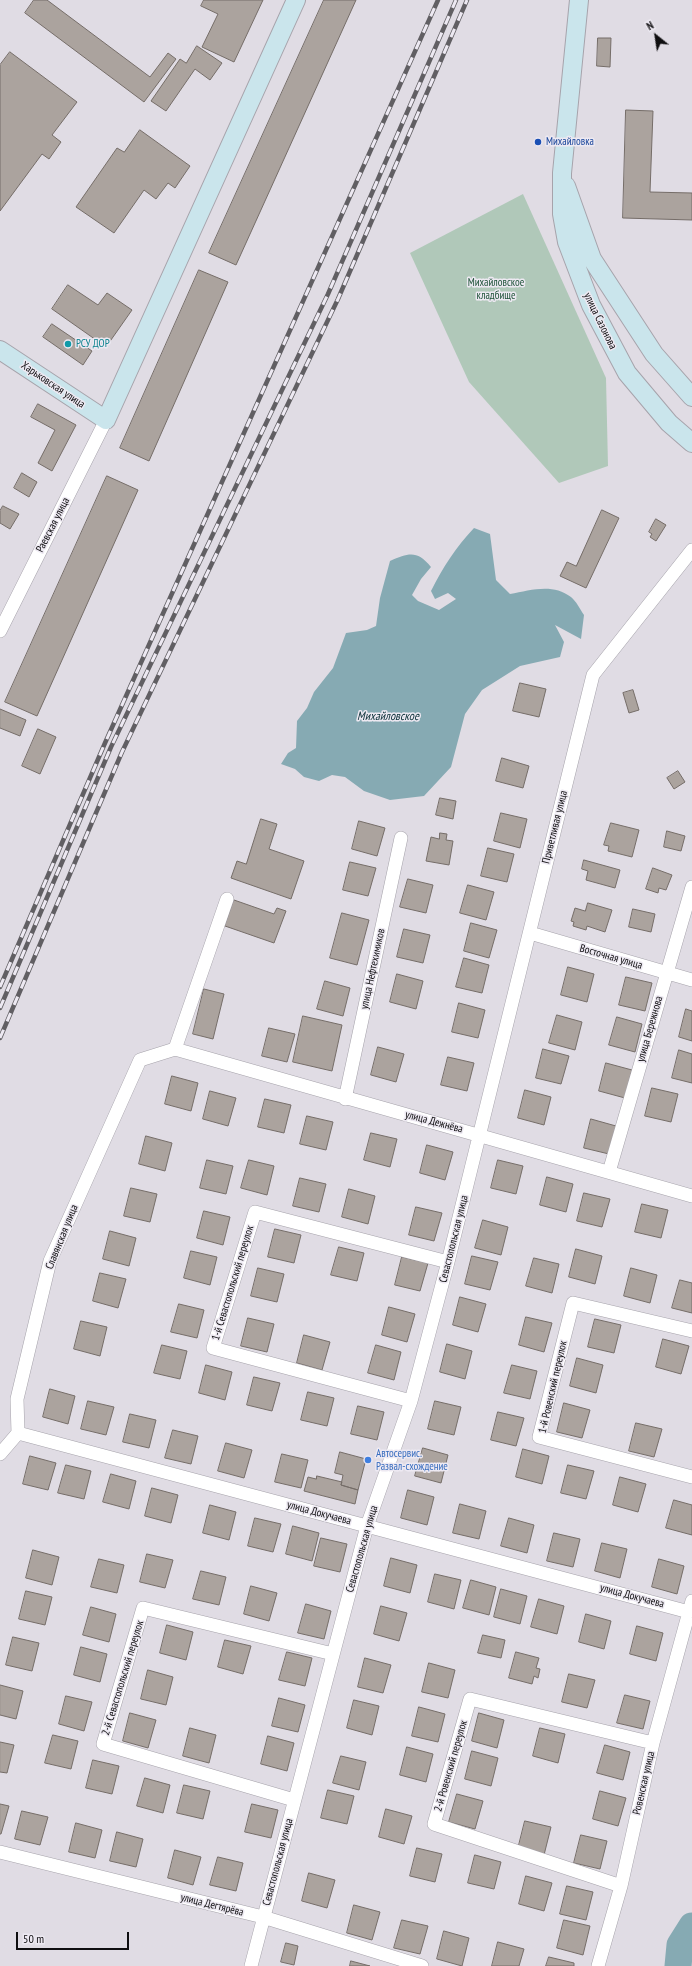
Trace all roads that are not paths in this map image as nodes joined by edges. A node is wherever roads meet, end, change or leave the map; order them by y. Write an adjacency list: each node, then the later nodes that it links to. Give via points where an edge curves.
1 (296, 0): 6 (main road)
2 (579, 0): 3 (main road, улица Сазонова)
3 (562, 173): 5 (main road, улица Сазонова, via 592,259 654,354); 7 (main road, улица Сазонова, via 562,214 567,242 591,305 627,373 669,423)
4 (0, 350): 6 (main road, Харьковская улица)
5 (692, 396)
6 (106, 420): 9 (street, Раевская улица)
7 (692, 443)
8 (692, 550): 13 (street, Приветливая улица, via 593,675)
9 (0, 631)
10 (401, 838): 17 (street, улица Нефтехимиков)
11 (692, 887): 14 (street, улица Бережнова)
12 (227, 899): 16 (street)
13 (530, 933): 14 (street, Восточная улица); 18 (street, Приветливая улица)
14 (666, 973): 15 (street, Восточная улица); 19 (street, улица Бережнова)
15 (692, 980)
16 (175, 1049): 17 (street, улица Дежнёва); 24 (street, Славянская улица, via 140,1060 50,1261 17,1399)
17 (345, 1099): 18 (street, улица Дежнёва)
18 (481, 1135): 19 (street, улица Дежнёва); 21 (street, Севастопольская улица)
19 (609, 1172): 20 (street, улица Дежнёва)
20 (692, 1196)
21 (448, 1262): 23 (street, Севастопольская улица); 23 (street, 1-й Севастопольский переулок, via 255,1212 213,1348)
22 (692, 1331): 26 (street, 1-й Ровенский переулок, via 573,1303 539,1437)
23 (411, 1400): 27 (street, Севастопольская улица)
24 (18, 1433): 25 (street); 27 (street, улица Докучаева)
25 (0, 1454)
26 (692, 1477)
27 (367, 1526): 28 (street, улица Докучаева); 29 (street, Севастопольская улица)
28 (690, 1606): 30 (street, Ровенская улица)
29 (333, 1654): 31 (street, Севастопольская улица); 31 (street, 2-й Севастопольский переулок, via 143,1608 103,1744)
30 (654, 1743): 33 (street, Ровенская улица); 33 (street, 2-й Ровенский переулок, via 470,1699 434,1824)
31 (294, 1800): 34 (street, Севастопольская улица)
32 (0, 1852): 34 (street, улица Дегтярёва)
33 (621, 1886): 37 (street, Ровенская улица)
34 (263, 1917): 35 (street, Севастопольская улица); 36 (street, улица Дегтярёва)
35 (251, 1966)
36 (422, 1966)
37 (598, 1966)

